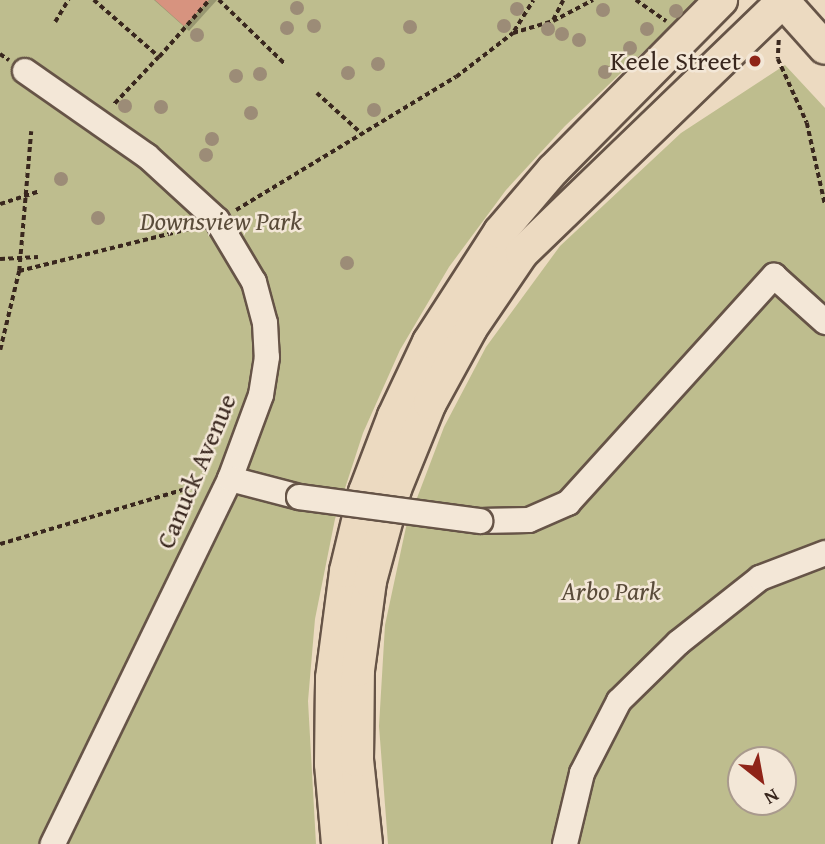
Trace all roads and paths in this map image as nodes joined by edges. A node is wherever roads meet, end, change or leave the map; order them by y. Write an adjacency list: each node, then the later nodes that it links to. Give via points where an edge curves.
1 (68, 0): 13 (path)
2 (93, 0): 17 (path)
3 (209, 0): 17 (path)
4 (219, 0): 18 (path)
5 (533, 0): 14 (path)
6 (564, 0): 12 (path)
7 (593, 0): 12 (path)
8 (636, 0): 11 (path)
9 (721, 0): 40 (main road, via 553,170 500,232 429,342 394,416 365,492 332,678 331,764)
10 (783, 0): 16 (main road); 41 (main road, via 522,253 471,328 430,402 395,489 370,580 358,670 356,760)
11 (665, 19)
12 (553, 21): 14 (path)
13 (55, 22)
14 (513, 33): 23 (path, via 456,77)
15 (779, 40): 27 (path, via 778,59 807,123)
16 (825, 48)
17 (159, 57): 21 (path)
18 (285, 64)
19 (25, 71): 36 (street, Canuck Avenue, via 146,156 217,220 239,251 254,282 265,323 267,357 261,396)
20 (317, 93): 23 (path)
21 (114, 105)
22 (31, 132): 25 (path)
23 (360, 132): 28 (path)
24 (40, 191): 25 (path)
25 (25, 196): 26 (path); 31 (path)
26 (0, 204)
27 (825, 204)
28 (228, 214)
29 (205, 225): 33 (path)
30 (38, 257): 31 (path)
31 (20, 258): 32 (path); 33 (path)
32 (0, 259)
33 (19, 271): 35 (path)
34 (825, 322): 36 (street, bridge, via 774,276 568,503 529,520 480,521 299,497)
35 (0, 350)
36 (230, 479): 37 (path); 39 (street, Canuck Avenue)
37 (0, 544)
38 (825, 553): 42 (street, via 760,578 678,643 619,701 582,773)
39 (53, 844)
40 (338, 844)
41 (366, 844)
42 (565, 844)

